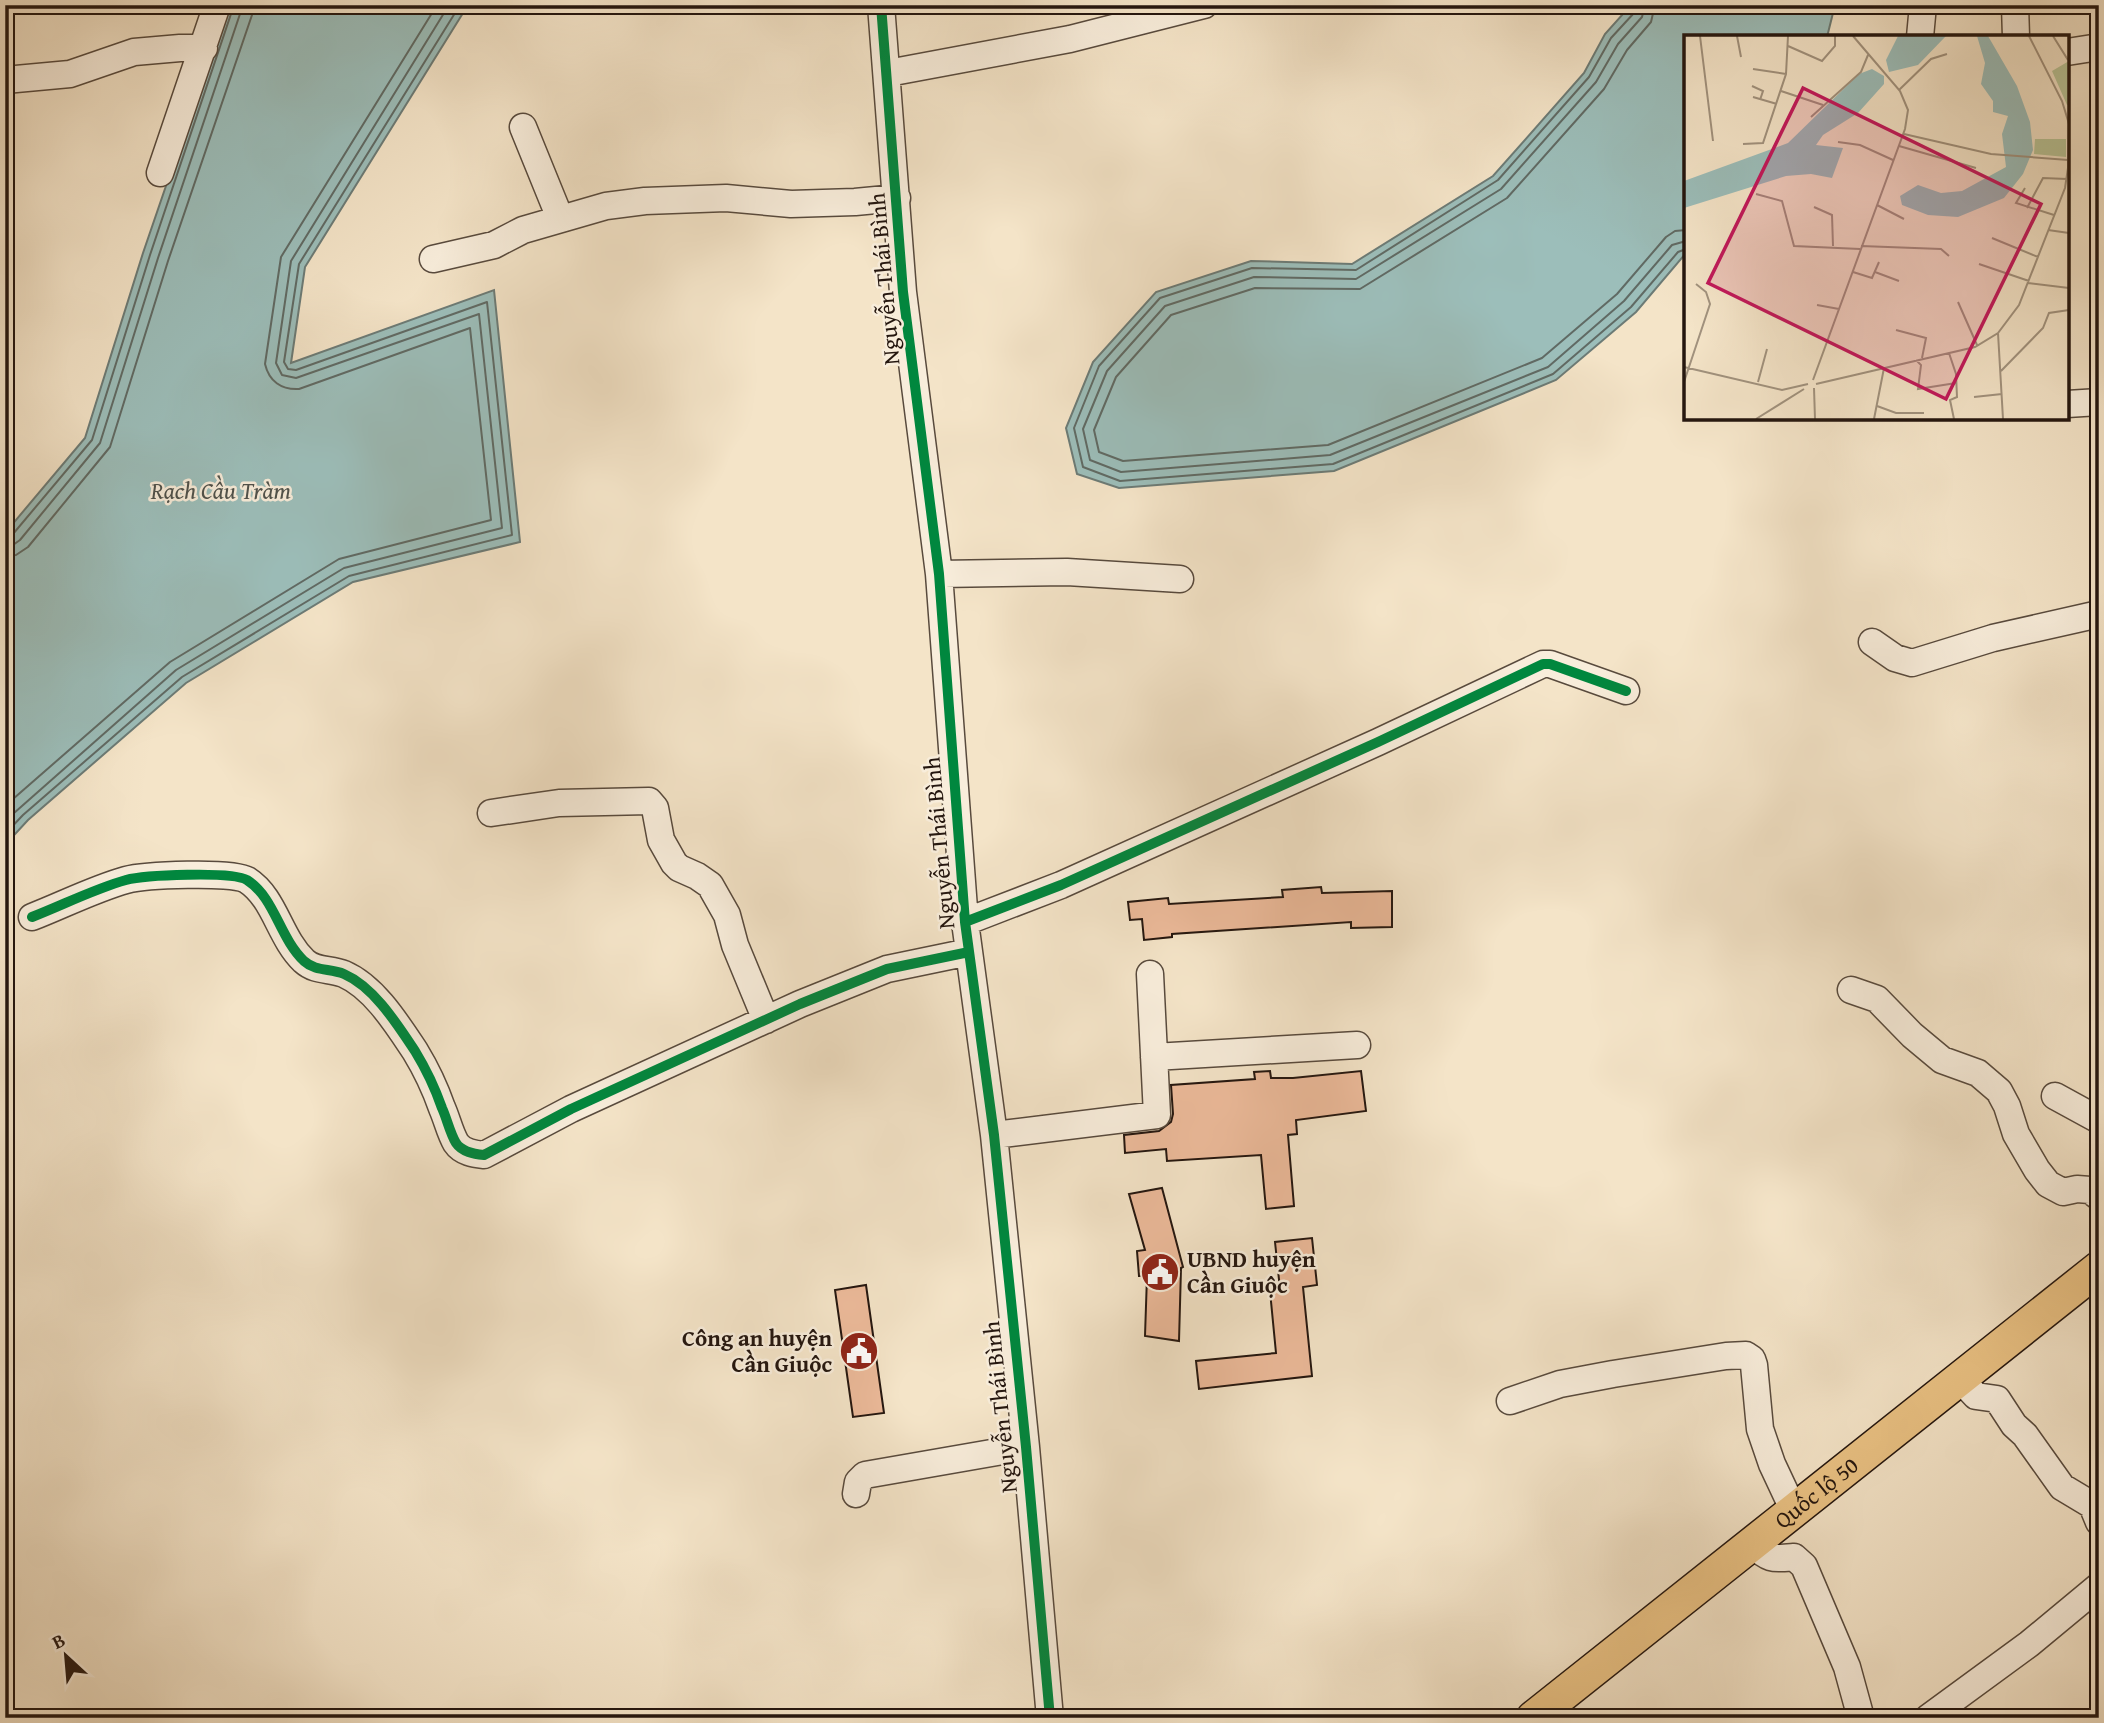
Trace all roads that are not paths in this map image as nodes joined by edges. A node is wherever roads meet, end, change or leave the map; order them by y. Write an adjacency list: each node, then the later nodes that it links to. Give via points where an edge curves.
1 (217, 5): 9 (street)
2 (881, 5): 11 (street, Nguyễn Thái Bình)
3 (1204, 5): 11 (street, via 1069,39)
4 (1923, 5): 6 (street)
5 (2014, 5): 7 (street)
6 (1920, 35)
7 (2016, 35)
8 (2099, 47): 10 (street)
9 (204, 48): 12 (street, via 134,52 70,74); 14 (street)
10 (2069, 52)
11 (888, 73): 15 (street, Nguyễn Thái Bình)
12 (5, 80)
13 (523, 127): 16 (street)
14 (160, 173)
15 (897, 198): 16 (street, via 791,204 726,198 645,201); 20 (street, Nguyễn Thái Bình, via 903,292)
16 (560, 218): 17 (street, via 494,245)
17 (433, 259)
18 (2099, 402): 19 (street)
19 (2069, 404)
20 (939, 574): 21 (street, via 1067,572); 27 (street, Nguyễn Thái Bình)
21 (1180, 579)
22 (2099, 614): 23 (street, via 1993,638 1912,663)
23 (1872, 642)
24 (1626, 691): 27 (street, via 1542,664 1098,868)
25 (491, 813): 31 (street, via 559,803 649,800 661,840 674,863 710,885 727,915)
26 (32, 917): 31 (street, via 128,880 195,874 245,878 264,895 297,954 317,969 345,974 365,987 387,1013 432,1081 456,1144 470,1154 484,1155)
27 (965, 922): 28 (street, Nguyễn Thái Bình)
28 (969, 952): 31 (street, via 887,970); 36 (street, Nguyễn Thái Bình)
29 (1150, 974): 33 (street)
30 (1851, 990): 37 (street, via 1877,999 1942,1060 1978,1073 1999,1091 2016,1135 2048,1184 2063,1192 2090,1190)
31 (766, 1020)
32 (1357, 1045): 33 (street)
33 (1154, 1058): 36 (street, via 1157,1115)
34 (2055, 1096): 35 (street)
35 (2099, 1120)
36 (994, 1135): 41 (street, Nguyễn Thái Bình)
37 (2099, 1197)
38 (2099, 1268): 39 (main road, Quốc lộ 50)
39 (1960, 1379): 43 (main road, Quốc lộ 50); 44 (street, via 1976,1396 1997,1399 2062,1487 2092,1506)
40 (1510, 1401): 43 (street, via 1560,1384 1746,1355 1754,1365 1760,1429)
41 (1026, 1447): 42 (street, via 865,1475); 48 (street, Nguyễn Thái Bình)
42 (856, 1494)
43 (1794, 1511): 45 (main road, Quốc lộ 50)
44 (2099, 1522)
45 (1752, 1544): 47 (main road, Quốc lộ 50); 49 (street, via 1764,1556 1777,1560 1794,1557 1804,1566 1847,1667)
46 (2099, 1586): 50 (street)
47 (1547, 1713)
48 (1050, 1718)
49 (1861, 1718)
50 (1928, 1718)

